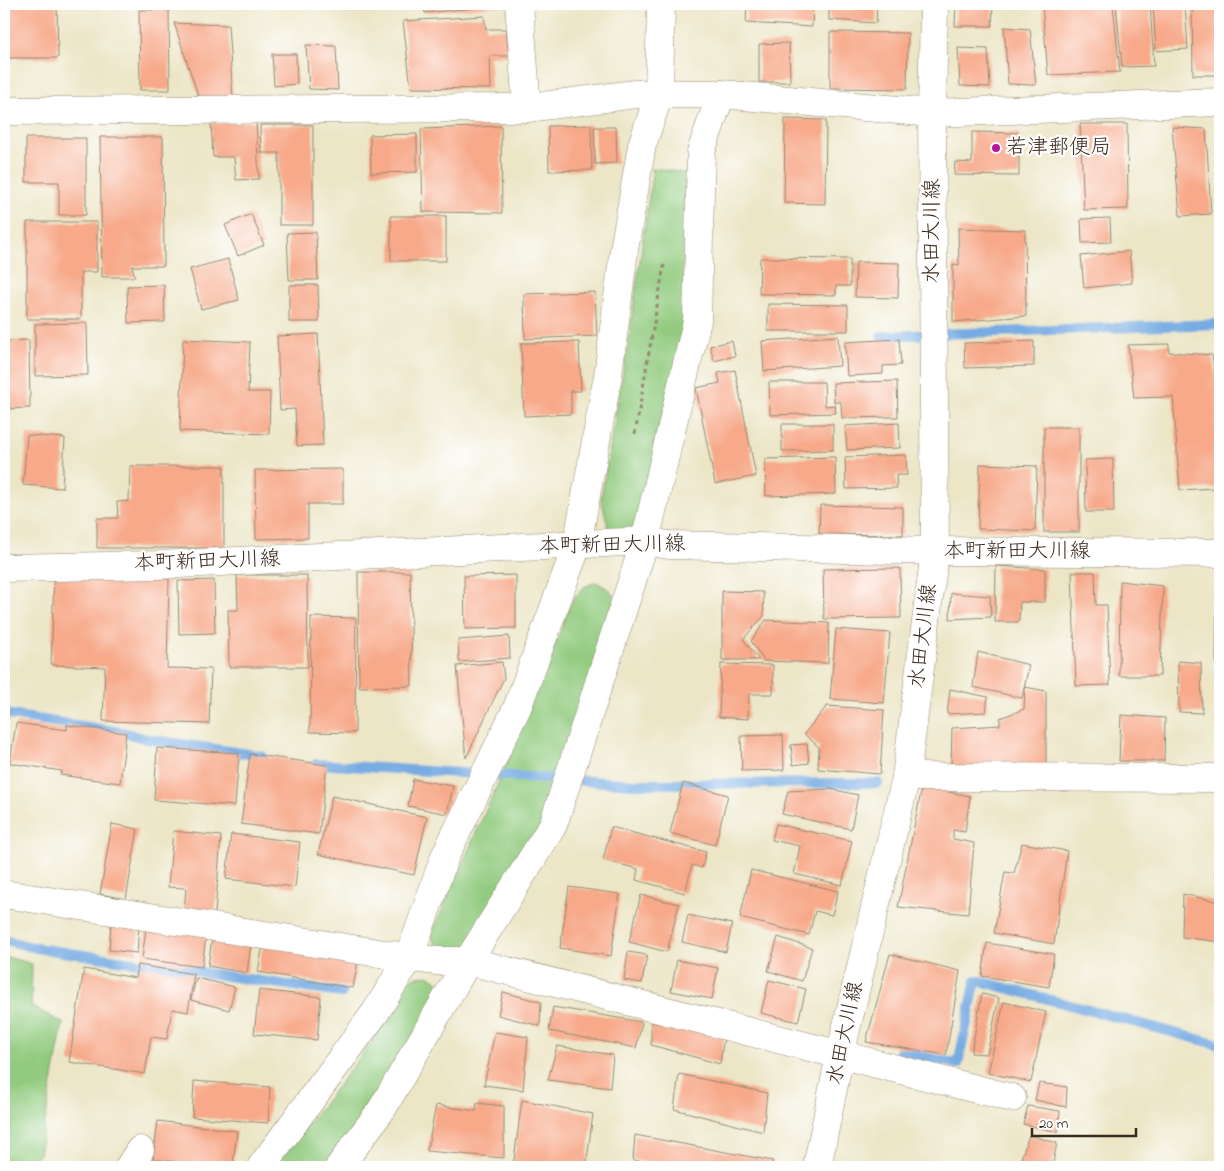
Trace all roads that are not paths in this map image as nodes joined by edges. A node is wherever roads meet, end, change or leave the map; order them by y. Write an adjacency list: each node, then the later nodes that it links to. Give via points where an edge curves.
1 (519, 4): 7 (street)
2 (661, 4): 4 (street)
3 (934, 4): 9 (street, 水田大川線)
4 (660, 94): 5 (street); 7 (street, via 635,94); 11 (street, via 642,145 608,375)
5 (721, 94): 9 (street); 10 (street, via 701,152 698,321)
6 (1220, 102): 9 (street)
7 (527, 108): 8 (street)
8 (4, 111)
9 (932, 113): 12 (street, 水田大川線)
10 (645, 542): 11 (street, 本町新田大川線); 12 (street, 本町新田大川線); 19 (street, via 553,826)
11 (577, 544): 14 (street, 本町新田大川線, via 168,564); 18 (street, via 517,708 446,856)
12 (935, 551): 13 (street, 本町新田大川線); 15 (street, 水田大川線)
13 (1220, 553)
14 (4, 568)
15 (906, 777): 16 (street); 20 (street, 水田大川線)
16 (1220, 778)
17 (4, 894): 18 (street)
18 (409, 958): 19 (street); 22 (street, via 376,1013)
19 (468, 961): 20 (street); 23 (street, via 382,1109)
20 (840, 1055): 21 (street); 24 (street, 水田大川線)
21 (1012, 1098)
22 (261, 1167)
23 (339, 1167)
24 (818, 1167)

